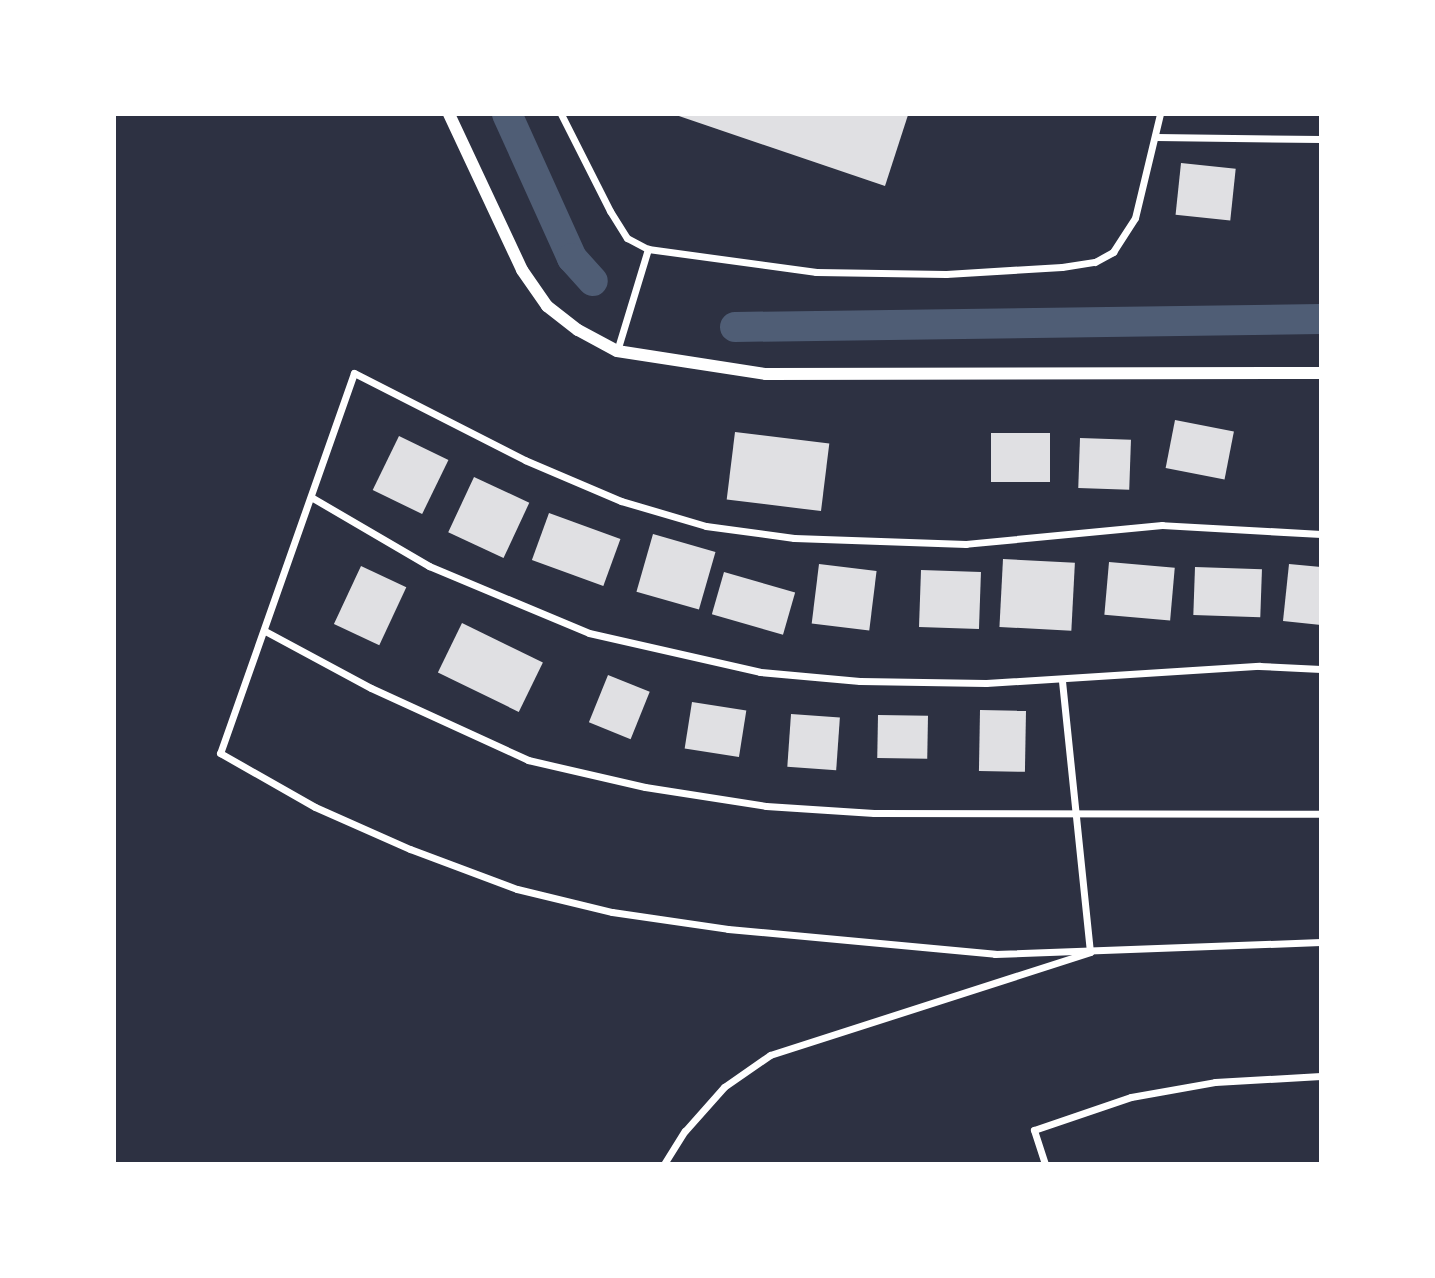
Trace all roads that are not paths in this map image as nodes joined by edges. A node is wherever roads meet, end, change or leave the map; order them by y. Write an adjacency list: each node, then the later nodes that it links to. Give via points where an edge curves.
1 (449, 114): 7 (street, via 522,270 547,306)
2 (561, 114): 6 (street, via 610,211 628,238)
3 (1160, 114): 4 (street)
4 (1156, 137): 5 (street); 6 (street, via 1127,236 1095,262 946,274 816,272)
5 (1321, 139)
6 (648, 249): 7 (street)
7 (617, 351): 8 (street, via 765,374)
8 (1321, 373)
9 (310, 497): 10 (street, via 355,373 525,460 621,501 706,526 794,538 966,544 1162,525); 11 (street); 13 (street, via 429,566 511,602 589,633 680,657 860,681)
10 (1321, 534)
11 (265, 631): 14 (street, via 449,725 528,760 583,776 766,806 874,813); 17 (street, via 220,753 315,807 410,849 517,889 612,912 728,929 995,954)
12 (1321, 669): 13 (street, via 1177,669)
13 (1062, 680): 14 (street)
14 (1073, 812): 15 (street); 17 (street)
15 (1321, 814)
16 (1321, 942): 17 (street)
17 (1090, 952): 19 (street, via 770,1055 724,1087 685,1131)
18 (1321, 1076): 20 (street, via 1215,1082 1131,1097 1034,1130)
19 (664, 1164)
20 (1045, 1164)

